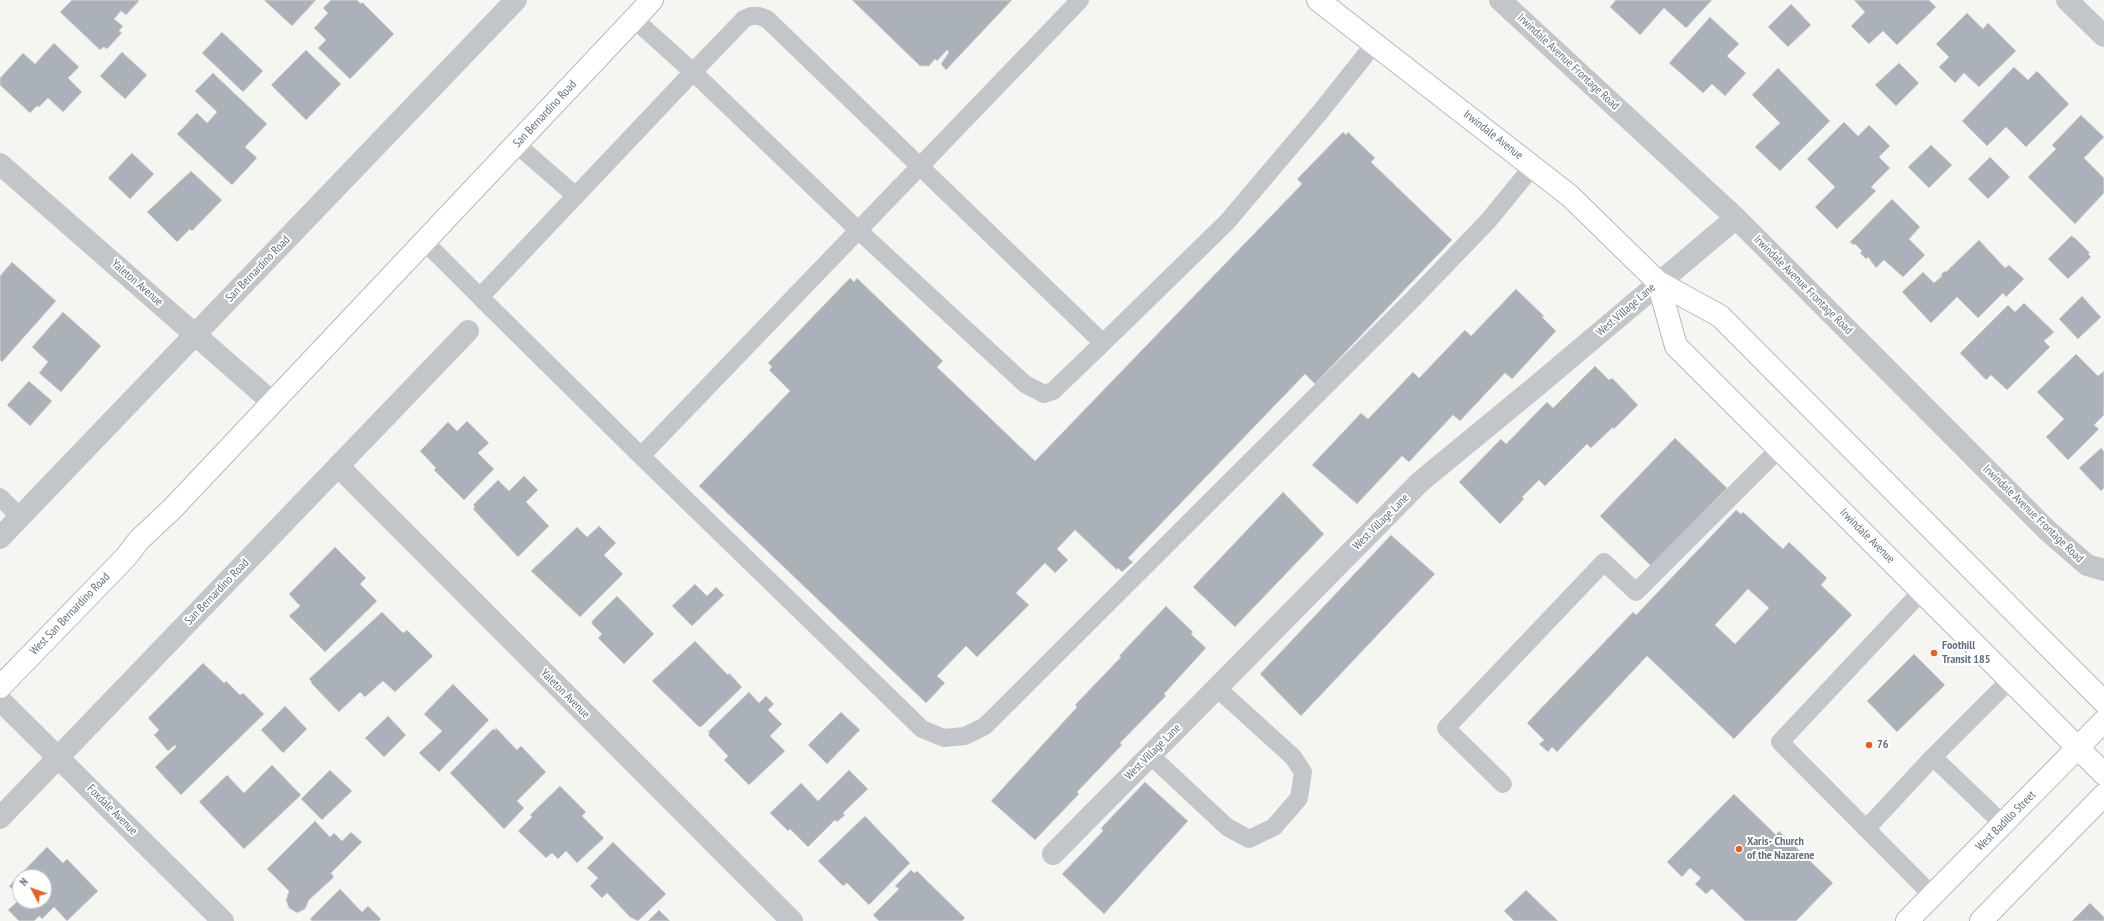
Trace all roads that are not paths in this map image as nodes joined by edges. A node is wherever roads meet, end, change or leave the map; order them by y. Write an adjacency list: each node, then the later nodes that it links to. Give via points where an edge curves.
1 (516, 0): 22 (street, San Bernardino Road)
2 (652, 0): 7 (main road, San Bernardino Road)
3 (1080, 0): 14 (lane)
4 (1318, 0): 9 (main road, Irwindale Avenue)
5 (1500, 0): 16 (street, Irwindale Avenue Frontage Road)
6 (2067, 0): 8 (street)
7 (634, 19): 10 (lane); 11 (main road, San Bernardino Road)
8 (2104, 36)
9 (1375, 44): 13 (main road, Irwindale Avenue); 23 (lane, via 1227,222)
10 (694, 72): 14 (lane, via 744,19 760,16 768,19); 15 (lane); 17 (lane)
11 (516, 144): 15 (lane); 18 (main road, San Bernardino Road)
12 (0, 164): 22 (street, Yaleton Avenue)
13 (1533, 166): 19 (main road, Irwindale Avenue, via 1570,196); 26 (lane, via 1488,220 1414,298 985,726 965,736 944,738 922,729)
14 (919, 167): 17 (lane); 23 (lane)
15 (576, 196): 20 (lane)
16 (1736, 218): 19 (street, West Village Lane); 32 (street, Irwindale Avenue Frontage Road, via 2048,531 2087,565)
17 (859, 230): 23 (lane, via 1024,384 1034,390 1044,394 1053,391); 26 (lane)
18 (424, 241): 20 (lane); 24 (main road, San Bernardino Road)
19 (1658, 282): 25 (main road, Irwindale Avenue, via 1676,346); 36 (street, West Village Lane, via 1420,482); 38 (main road, Irwindale Avenue, via 1720,316)
20 (480, 296): 26 (lane)
21 (468, 332): 27 (street, San Bernardino Road)
22 (195, 334): 24 (street, Yaleton Avenue); 29 (street, San Bernardino Road)
23 (1103, 343)
24 (272, 402): 31 (main road, San Bernardino Road, via 173,508)
25 (1780, 448): 33 (main road, Irwindale Avenue); 45 (lane, via 1636,592 1604,562 1446,728)
26 (641, 456)
27 (338, 466): 42 (street, San Bernardino Road); 53 (street, Yaleton Avenue)
28 (0, 497): 29 (lane)
29 (20, 517): 30 (street, San Bernardino Road)
30 (0, 538)
31 (139, 540): 35 (main road, West San Bernardino Road, via 126,557)
32 (2104, 570)
33 (1922, 592): 34 (main road, Irwindale Avenue); 49 (lane, via 1780,742)
34 (2010, 680): 40 (main road, Irwindale Avenue); 43 (lane)
35 (0, 687)
36 (1217, 688): 41 (street, West Village Lane); 41 (lane, via 1293,757 1303,772 1299,798 1274,827 1248,839 1227,827)
37 (0, 700): 42 (street, Foxdale Avenue)
38 (2104, 702)
39 (2104, 721): 40 (main road, West Badillo Street)
40 (2078, 748): 44 (main road, Irwindale Avenue); 48 (main road, West Badillo Street)
41 (1150, 755): 50 (street, West Village Lane)
42 (59, 757): 47 (street, San Bernardino Road); 52 (street, Foxdale Avenue)
43 (1933, 757): 48 (lane); 49 (lane)
44 (2104, 774)
45 (1503, 784)
46 (2104, 795): 55 (main road)
47 (0, 818)
48 (2003, 824): 51 (main road, West Badillo Street)
49 (1866, 829): 51 (lane)
50 (1052, 854)
51 (1932, 895): 54 (main road, West Badillo Street)
52 (223, 921)
53 (792, 921)
54 (1907, 921)
55 (1981, 921)

